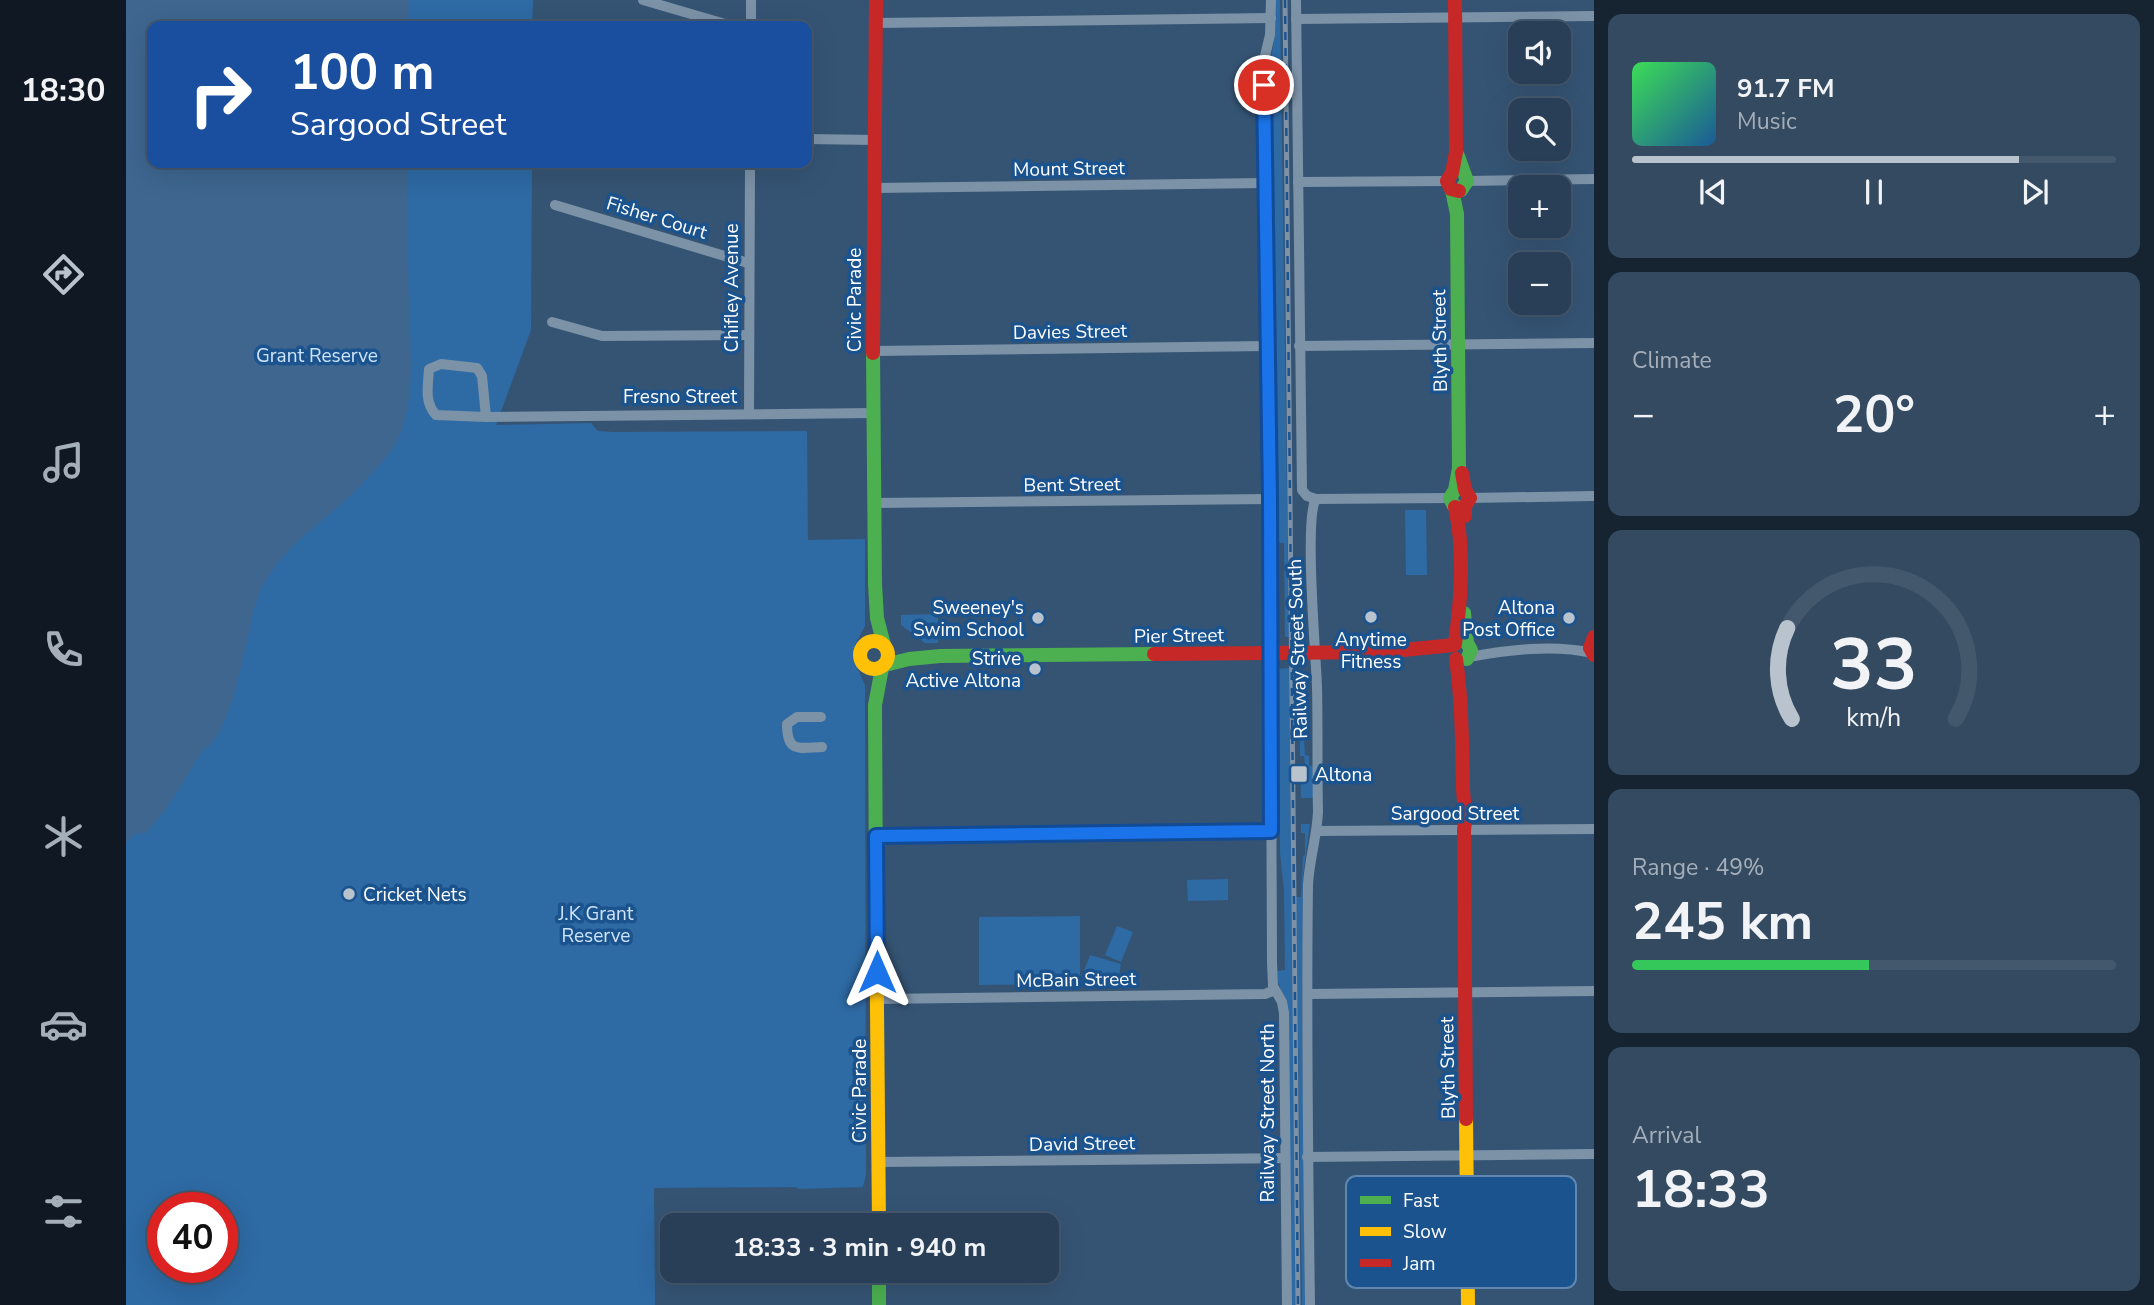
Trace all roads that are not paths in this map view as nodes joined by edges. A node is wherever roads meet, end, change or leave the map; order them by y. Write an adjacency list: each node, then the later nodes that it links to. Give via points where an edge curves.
1 (643, 0): 11 (street)
2 (751, 0): 12 (street)
3 (876, 0): 13 (street, Civic Parade)
4 (1271, 0): 9 (street, Railway Street North)
5 (1296, 0): 10 (street)
6 (1455, 0): 8 (street, Blyth Street)
7 (1594, 16): 8 (street)
8 (1455, 17): 10 (street); 18 (street, Blyth Street)
9 (1271, 18): 13 (street); 20 (street, Railway Street North, via 1264,60)
10 (1296, 19): 19 (street)
11 (715, 21)
12 (751, 21)
13 (876, 23): 15 (street, Civic Parade)
14 (812, 139): 15 (street)
15 (875, 140): 21 (street, Civic Parade)
16 (750, 168): 23 (street, Chifley Avenue)
17 (1594, 179): 18 (street)
18 (1457, 181): 19 (street); 27 (street, Blyth Street)
19 (1298, 182): 28 (street)
20 (1265, 183): 21 (street, Mount Street); 29 (street, Railway Street North)
21 (874, 188): 30 (street, Civic Parade)
22 (555, 205): 23 (street, Fisher Court)
23 (748, 263): 25 (street, Chifley Avenue)
24 (552, 322): 25 (street, via 602,336)
25 (748, 335): 32 (street, Chifley Avenue)
26 (1594, 343): 27 (street)
27 (1458, 344): 28 (street); 35 (street, Blyth Street)
28 (1299, 345): 37 (street, via 1302,490)
29 (1267, 346): 30 (street, Davies Street); 36 (street, Railway Street North)
30 (873, 351): 31 (street, Civic Parade)
31 (874, 413): 32 (street, Fresno Street); 38 (street, Civic Parade)
32 (749, 414): 33 (street, Fresno Street)
33 (486, 417): 33 (street, Fresno Street, via 436,415 427,394 429,369 441,364 477,368)
34 (1594, 496): 35 (street)
35 (1460, 498): 37 (street); 43 (street, Blyth Street)
36 (1270, 499): 38 (street, Bent Street); 44 (street, Railway Street North)
37 (1316, 499): 45 (street, Railway Street South, via 1312,511)
38 (874, 503): 39 (street, Civic Parade)
39 (875, 600): 41 (street, Civic Parade); 42 (street, Civic Parade)
40 (1593, 642): 43 (street, Pier Street, via 1553,649)
41 (864, 645): 42 (street, via 872,641); 47 (street, via 860,652)
42 (886, 646): 46 (street, Pier Street); 48 (street, via 889,655)
43 (1461, 651): 45 (street, Pier Street); 52 (street, Blyth Street, via 1460,819)
44 (1269, 653): 45 (street, Pier Street); 46 (street, Pier Street); 54 (street, Railway Street North)
45 (1315, 653): 55 (street, Railway Street South)
46 (940, 656): 48 (street, Pier Street)
47 (863, 664): 48 (street, via 870,669); 49 (street, Civic Parade)
48 (883, 667): 49 (street, Civic Parade)
49 (875, 705): 56 (street, Civic Parade)
50 (821, 717): 51 (street, via 797,718 786,724 791,746)
51 (821, 747)
52 (1464, 830): 53 (street, Sargood Street); 55 (street, Sargood Street); 59 (street, Blyth Street)
53 (1594, 830)
54 (1271, 831): 56 (street); 57 (street, Railway Street North)
55 (1317, 831): 60 (street, Railway Street South, via 1308,881)
56 (876, 836): 61 (street, Civic Parade)
57 (1275, 990): 61 (street, McBain Street, via 1265,994); 65 (street, Railway Street North, via 1284,1013)
58 (1594, 991): 59 (street)
59 (1465, 993): 60 (street); 63 (street, Blyth Street)
60 (1309, 994): 64 (street, Railway Street South)
61 (877, 999): 66 (street, Civic Parade)
62 (1594, 1154): 63 (street)
63 (1468, 1156): 64 (street); 67 (street, Blyth Street)
64 (1307, 1157): 72 (street, Railway Street South)
65 (1285, 1158): 66 (street, David Street); 71 (street, Railway Street North)
66 (878, 1163): 68 (street, Civic Parade)
67 (1468, 1176)
68 (879, 1213)
69 (879, 1283): 70 (street)
70 (879, 1305)
71 (1287, 1305)
72 (1310, 1305)

